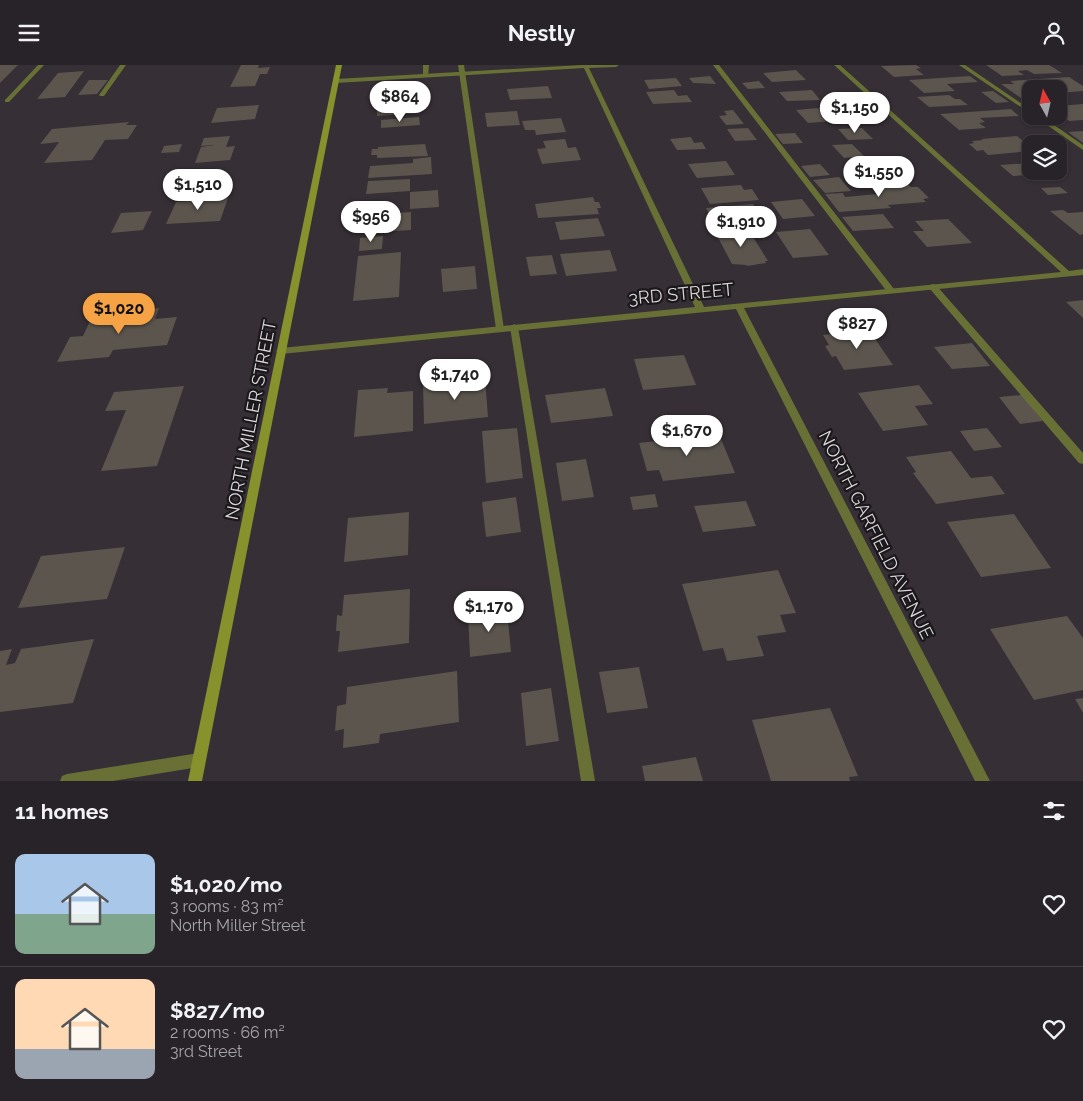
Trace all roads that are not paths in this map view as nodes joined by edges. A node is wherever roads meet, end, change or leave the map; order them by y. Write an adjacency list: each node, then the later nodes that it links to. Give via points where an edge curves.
1 (41, 65): 15 (street)
2 (123, 65): 14 (street)
3 (339, 65): 13 (main road, NORTH MILLER STREET)
4 (426, 65): 12 (street)
5 (461, 65): 11 (street)
6 (616, 65): 10 (street)
7 (716, 65): 22 (street)
8 (837, 65): 20 (street)
9 (962, 65): 16 (street)
10 (585, 66): 11 (street); 24 (street)
11 (462, 74): 12 (street); 26 (street)
12 (426, 76): 13 (street)
13 (336, 81): 27 (main road, NORTH MILLER STREET)
14 (102, 95)
15 (7, 101)
16 (1022, 106)
17 (1050, 125): 18 (street)
18 (1083, 148)
19 (1083, 272): 20 (street, 3RD STREET)
20 (1067, 273): 21 (street, 3RD STREET)
21 (933, 287): 22 (street, 3RD STREET); 28 (street)
22 (891, 291): 23 (street, 3RD STREET)
23 (738, 305): 24 (street, 3RD STREET); 33 (street, NORTH GARFIELD AVENUE)
24 (700, 308): 25 (street, 3RD STREET)
25 (514, 327): 26 (street, 3RD STREET); 32 (street)
26 (500, 329): 27 (street, 3RD STREET)
27 (281, 351): 29 (main road, NORTH MILLER STREET)
28 (1083, 461)
29 (199, 761): 30 (street); 31 (main road, NORTH MILLER STREET)
30 (66, 781)
31 (195, 781)
32 (588, 781)
33 (984, 781)

